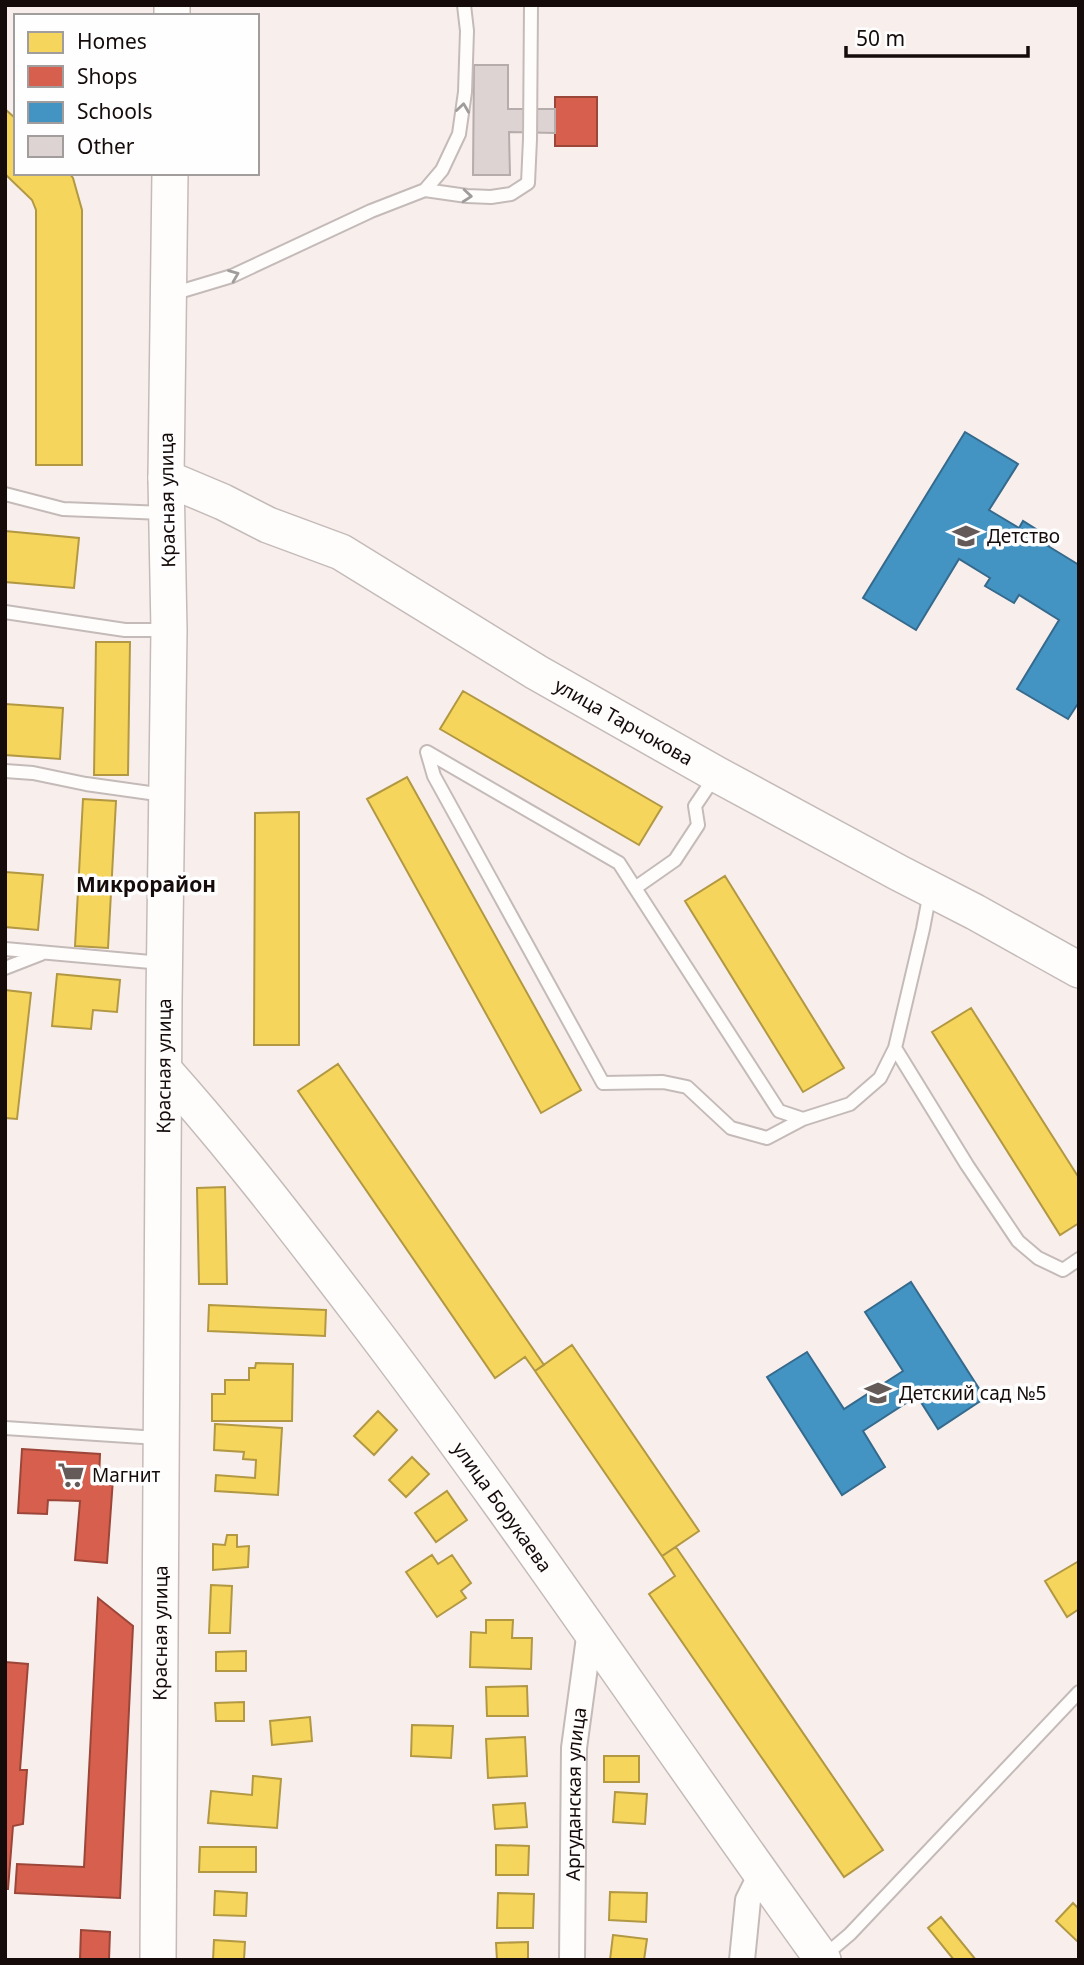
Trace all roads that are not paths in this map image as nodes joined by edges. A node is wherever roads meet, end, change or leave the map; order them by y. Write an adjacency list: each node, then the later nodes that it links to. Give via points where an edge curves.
1 (464, 5): 4 (lane, one-way to 1, via 442,170 459,134 466,80)
2 (531, 5): 4 (lane, one-way to 2, via 491,197 511,194 528,183)
3 (170, 175): 5 (street, Красная улица)
4 (425, 190): 5 (lane, one-way to 4, via 232,276)
5 (168, 295): 6 (street, Красная улица)
6 (166, 478): 8 (street, Красная улица); 12 (street, улица Тарчокова, via 341,552)
7 (5, 494): 8 (lane, via 63,509)
8 (167, 513): 10 (street, Красная улица)
9 (5, 612): 10 (lane, via 125,630)
10 (169, 631): 13 (street, Красная улица)
11 (5, 771): 13 (lane)
12 (716, 774): 14 (lane, via 695,806 698,825 675,860); 15 (street, улица Тарчокова)
13 (167, 795): 18 (street, Красная улица)
14 (635, 888): 23 (lane, via 779,1111); 23 (lane, via 619,863 426,752 434,776 603,1083 663,1082 687,1087 731,1128 767,1138)
15 (930, 888): 20 (street, улица Тарчокова); 21 (lane)
16 (5, 950): 17 (lane)
17 (44, 953): 18 (lane); 19 (lane)
18 (164, 964): 22 (street, Красная улица)
19 (5, 968)
20 (1079, 970)
21 (895, 1048): 23 (lane, via 880,1078 850,1104); 24 (lane, via 1018,1241 1063,1270)
22 (164, 1070): 26 (street, Красная улица); 27 (street, улица Борукаева, via 267,1191 423,1396)
23 (803, 1119)
24 (1079, 1259)
25 (5, 1428): 26 (lane)
26 (162, 1438): 31 (street, Красная улица)
27 (590, 1630): 29 (street, улица Борукаева); 32 (street, Аргуданская улица, via 574,1748)
28 (1079, 1692): 30 (lane)
29 (761, 1874): 30 (street, улица Борукаева); 33 (street, via 748,1900)
30 (822, 1959)
31 (158, 1960)
32 (572, 1960)
33 (742, 1960)

